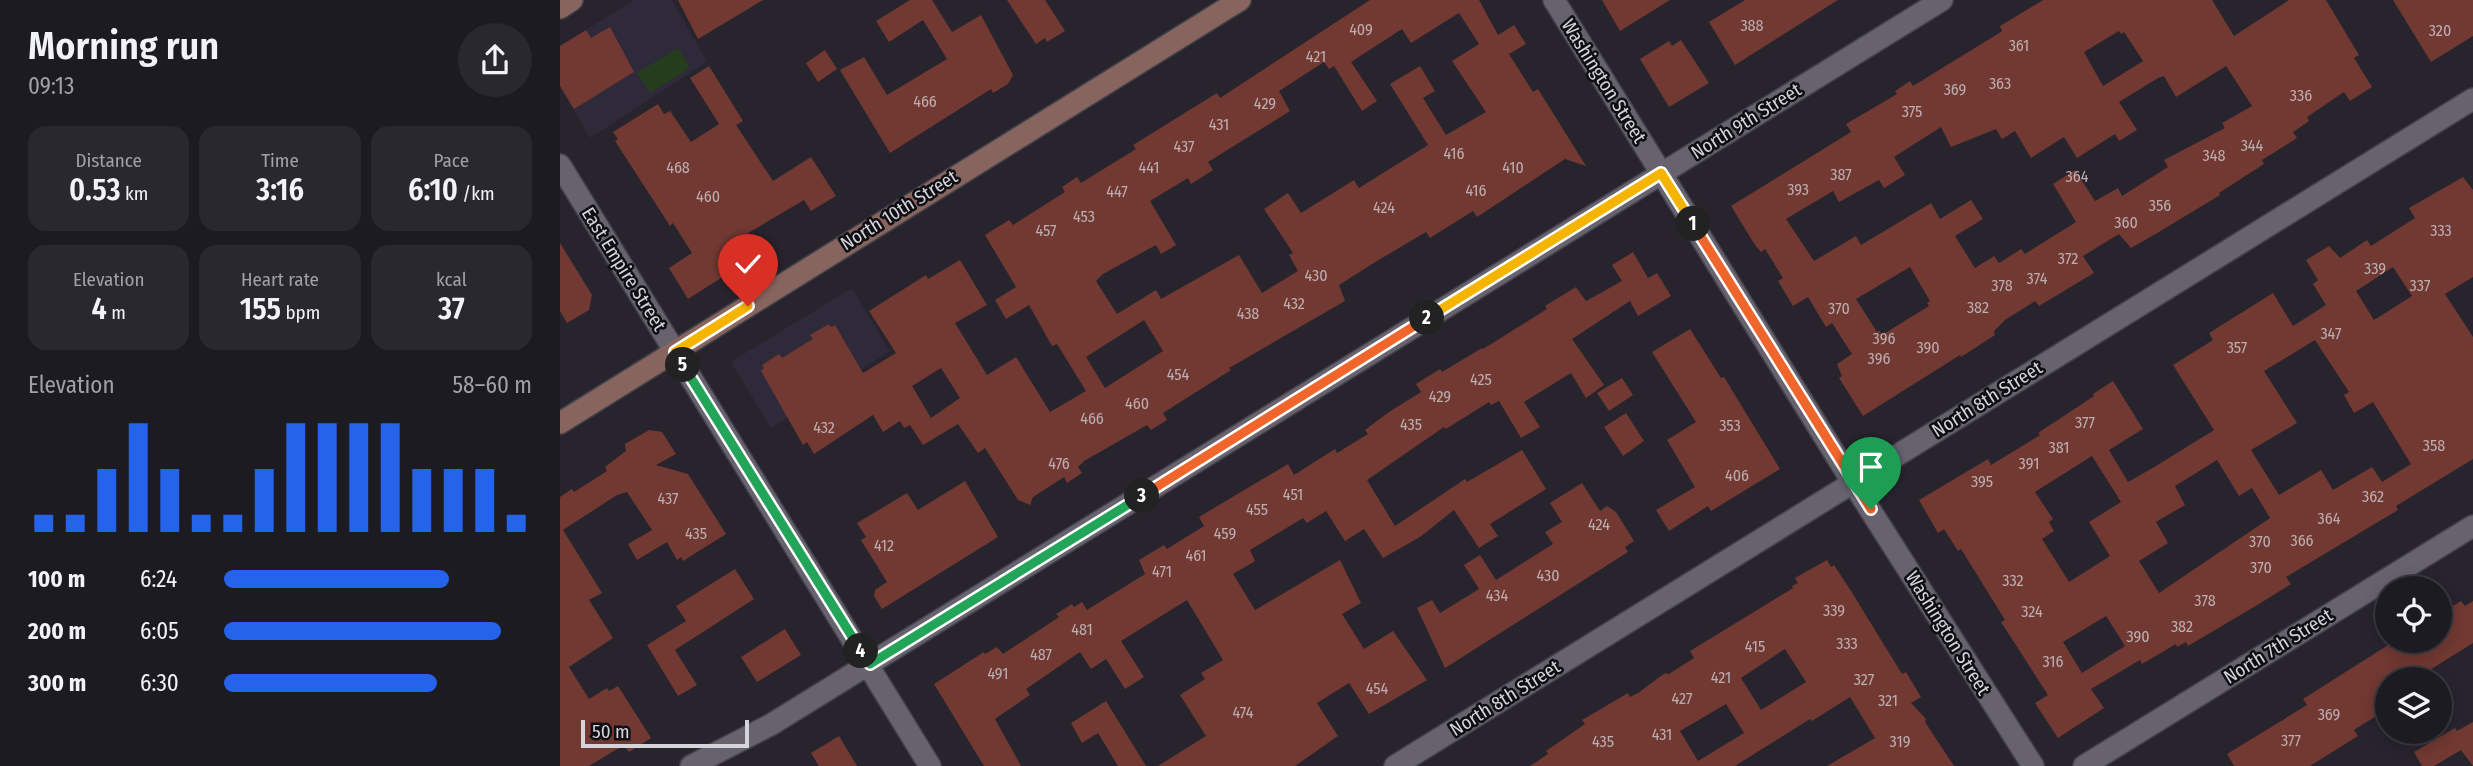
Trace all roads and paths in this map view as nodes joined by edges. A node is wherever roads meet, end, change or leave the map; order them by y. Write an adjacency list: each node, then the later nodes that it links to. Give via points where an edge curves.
1 (572, 0): 5 (main road)
2 (1241, 0): 9 (main road, North 10th Street)
3 (1554, 0): 8 (street, Washington Street)
4 (1942, 0): 8 (street, North 9th Street)
5 (560, 8)
6 (2473, 99): 11 (street, North 8th Street)
7 (560, 165): 9 (street, East Empire Street)
8 (1661, 173): 11 (street, Washington Street); 13 (street, North 9th Street)
9 (675, 352): 10 (main road, North 10th Street); 13 (street, East Empire Street)
10 (560, 424)
11 (1853, 482): 16 (street, North 8th Street); 17 (street, Washington Street)
12 (2473, 526): 18 (street, North 7th Street)
13 (870, 664): 14 (street, North 9th Street, via 772,724); 15 (street, East Empire Street)
14 (691, 766)
15 (930, 766)
16 (1395, 766)
17 (2033, 766)
18 (2084, 766)

